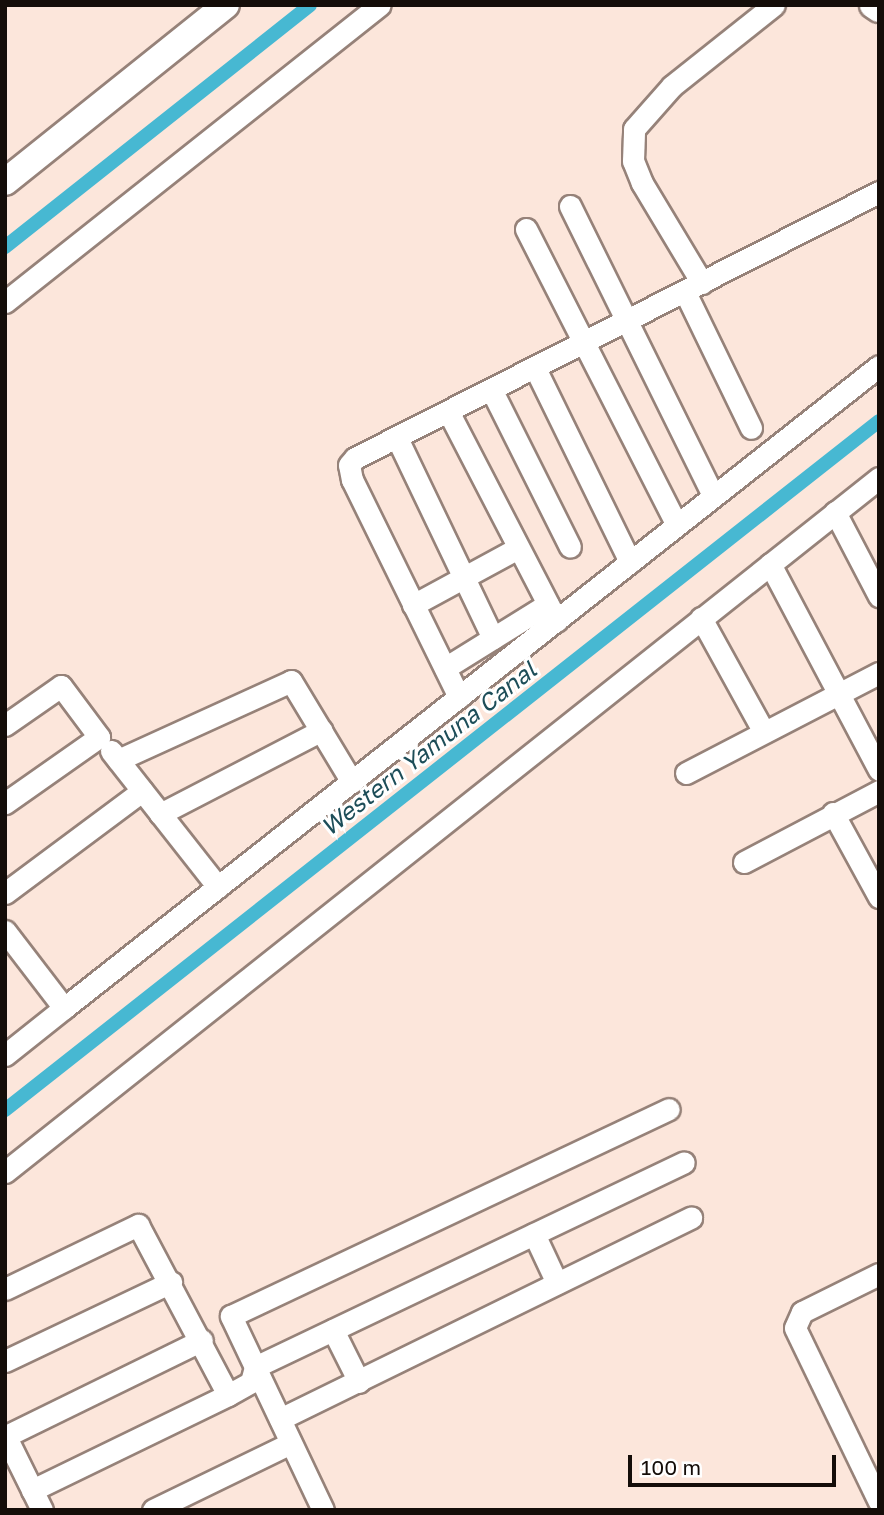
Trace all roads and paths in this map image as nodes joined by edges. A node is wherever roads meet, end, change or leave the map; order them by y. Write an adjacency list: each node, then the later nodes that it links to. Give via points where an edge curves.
1 (226, 5): 6 (main road)
2 (380, 5): 11 (street)
3 (774, 5): 10 (street, via 672,86 634,130 633,161)
4 (873, 5): 5 (main road)
5 (879, 9)
6 (5, 182)
7 (879, 192): 10 (street)
8 (570, 206): 12 (street)
9 (526, 229): 13 (street)
10 (693, 288): 12 (street); 18 (street)
11 (5, 302)
12 (627, 321): 13 (street); 21 (street)
13 (584, 343): 15 (street); 23 (street)
14 (879, 366): 21 (street)
15 (535, 368): 16 (street); 26 (street)
16 (492, 391): 17 (street); 24 (street)
17 (449, 413): 19 (street); 25 (street)
18 (751, 428)
19 (397, 438): 28 (street); 30 (street, via 355,458 349,472)
20 (879, 478): 22 (street)
21 (713, 495): 23 (street)
22 (835, 512): 27 (street); 29 (street)
23 (677, 525): 26 (street)
24 (570, 547)
25 (518, 548): 28 (street); 31 (street)
26 (630, 562): 31 (street)
27 (770, 564): 32 (street); 36 (street)
28 (463, 578): 30 (street); 33 (street)
29 (879, 596)
30 (413, 605): 34 (street)
31 (552, 612): 33 (street); 37 (street)
32 (701, 618): 40 (street); 60 (street)
33 (493, 638): 34 (street)
34 (445, 668): 37 (street)
35 (879, 673): 36 (street)
36 (839, 694): 40 (street); 43 (street)
37 (459, 697): 45 (street)
38 (5, 725): 41 (street, via 61,686)
39 (322, 730): 42 (street, via 296,685 284,681); 45 (street); 50 (street)
40 (764, 732): 44 (street)
41 (99, 737): 42 (street); 48 (street)
42 (118, 760): 46 (street)
43 (879, 770)
44 (686, 773)
45 (352, 782): 52 (street)
46 (142, 791): 50 (street); 53 (street)
47 (879, 791): 49 (street)
48 (5, 803)
49 (833, 813): 51 (street); 54 (street)
50 (160, 814): 52 (street)
51 (744, 862)
52 (218, 887): 56 (street)
53 (5, 892)
54 (879, 897)
55 (5, 931): 56 (street)
56 (64, 1008): 57 (street)
57 (5, 1055)
58 (668, 1109): 70 (street, via 231,1316)
59 (684, 1162): 62 (street)
60 (5, 1172)
61 (691, 1218): 65 (street)
62 (534, 1234): 65 (street); 67 (street)
63 (879, 1274): 77 (street, via 802,1312 795,1328)
64 (172, 1282): 66 (street, via 138,1225); 68 (street); 69 (street)
65 (557, 1283): 71 (street)
66 (5, 1289)
67 (333, 1330): 70 (street); 71 (street)
68 (202, 1340): 72 (street); 74 (street)
69 (5, 1361)
70 (255, 1367): 72 (street, via 251,1382); 73 (street)
71 (359, 1382): 73 (street)
72 (228, 1395): 76 (street)
73 (280, 1419): 75 (street)
74 (5, 1435): 76 (street)
75 (291, 1443): 79 (street); 80 (street)
76 (32, 1490): 78 (street)
77 (879, 1502)
78 (42, 1510)
79 (153, 1510)
80 (323, 1510)

